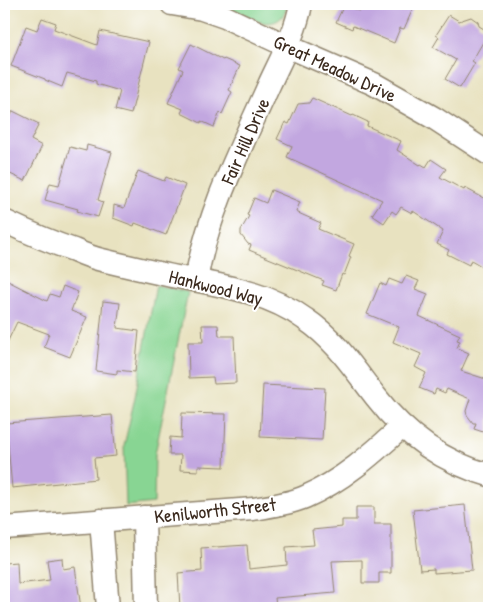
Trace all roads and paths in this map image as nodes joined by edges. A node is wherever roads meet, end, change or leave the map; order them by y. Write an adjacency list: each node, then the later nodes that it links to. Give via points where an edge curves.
1 (172, 4): 3 (street, Great Meadow Drive, via 218,14)
2 (301, 4): 3 (street, Fair Hill Drive)
3 (286, 46): 4 (street, Great Meadow Drive, via 374,84); 6 (street, Fair Hill Drive, via 224,186 199,260)
4 (489, 154)
5 (4, 222): 6 (street, Hankwood Way, via 100,260)
6 (196, 280): 7 (street, Hankwood Way, via 244,291 305,318 338,347)
7 (402, 427): 8 (street, Hankwood Way, via 447,459); 9 (street, Kenilworth Street, via 351,471 304,497 252,509)
8 (489, 475)
9 (144, 517): 10 (street, Kenilworth Street); 13 (street)
10 (101, 520): 11 (street, Kenilworth Street); 12 (street)
11 (4, 528)
12 (108, 608)
13 (146, 608)

